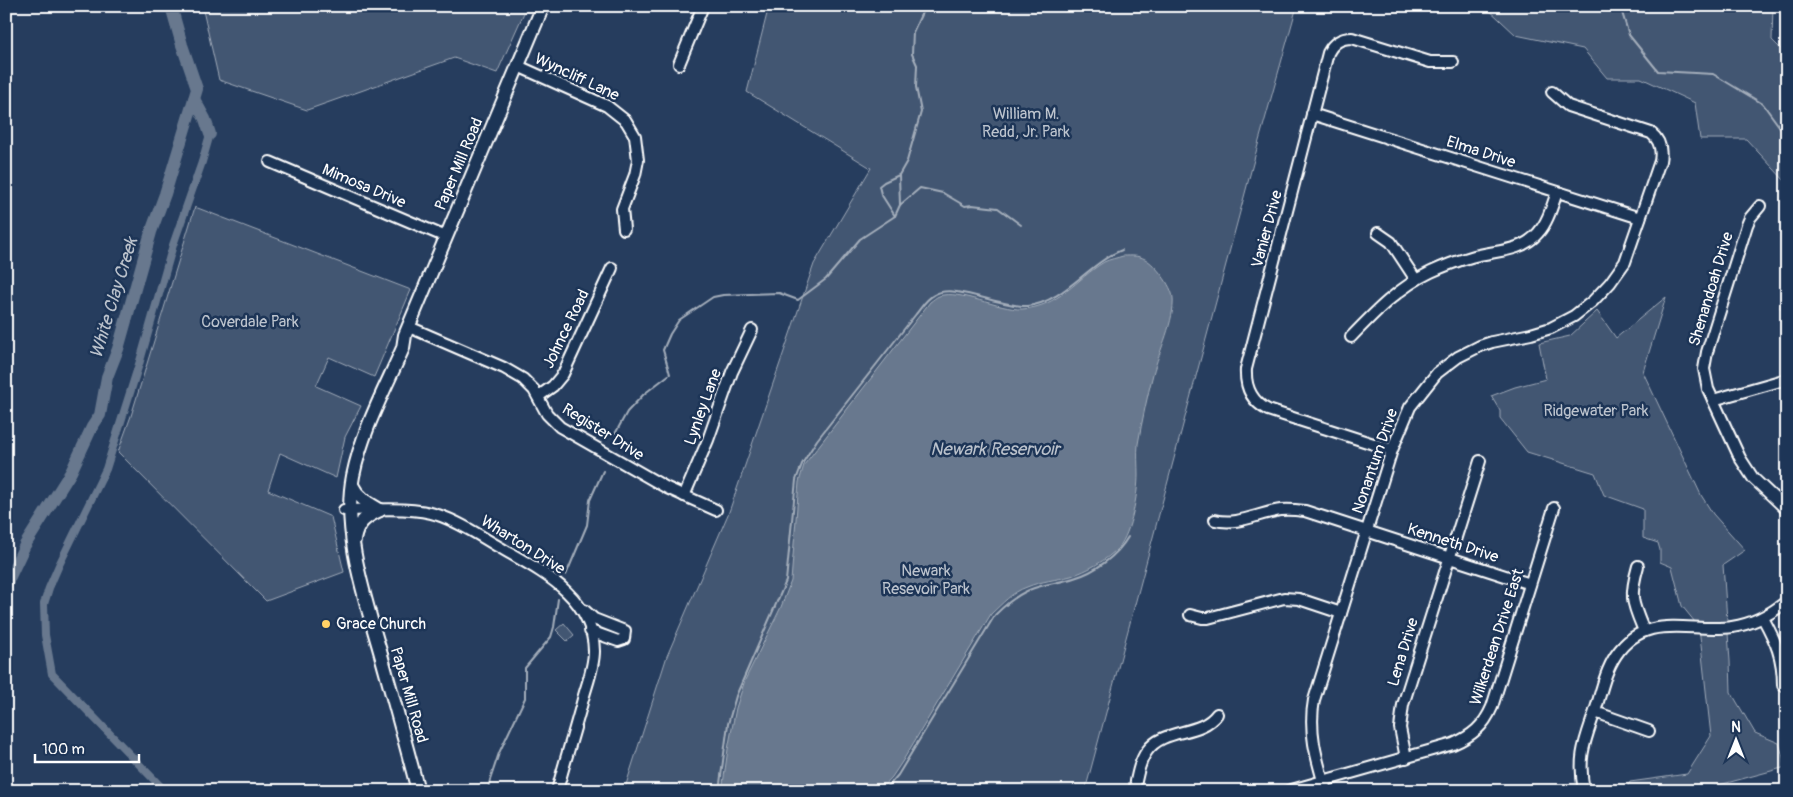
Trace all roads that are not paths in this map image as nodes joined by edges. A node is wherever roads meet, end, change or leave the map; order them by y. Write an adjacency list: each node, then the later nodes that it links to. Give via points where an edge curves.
1 (543, 6): 5 (main road, Paper Mill Road)
2 (703, 6): 4 (street)
3 (1453, 62): 7 (street, Vanier Drive, via 1430,62 1352,38 1340,40 1328,53)
4 (679, 64)
5 (518, 66): 12 (street, Wyncliff Lane, via 607,106 626,121 634,136 638,160 636,175 622,209); 14 (main road, Paper Mill Road)
6 (1552, 92): 11 (street, Nonantum Drive, via 1568,106 1646,130 1656,137 1661,156)
7 (1312, 114): 9 (street, Elma Drive); 23 (street, Vanier Drive, via 1247,361 1246,384 1261,407)
8 (270, 162): 14 (street, Mimosa Drive)
9 (1557, 192): 11 (street, Elma Drive); 16 (street, via 1545,224 1526,244 1456,262)
10 (1760, 206): 22 (street, Shenandoah Drive, via 1747,225 1707,352 1704,369)
11 (1640, 218): 23 (street, Nonantum Drive, via 1624,262 1593,302 1551,328 1480,346 1447,365 1410,407)
12 (624, 229)
13 (1378, 233): 16 (street, via 1395,246)
14 (446, 237): 18 (main road, Paper Mill Road)
15 (612, 268): 21 (street, Johnce Road, via 563,374)
16 (1416, 280): 19 (street, via 1376,312)
17 (752, 330): 26 (street, Lynley Lane, via 732,372)
18 (407, 331): 21 (street, Register Drive, via 515,374); 25 (main road, Paper Mill Road, via 403,348 361,447); 28 (main road, Paper Mill Road, via 396,346 355,444 347,475)
19 (1351, 338)
20 (1787, 379): 22 (street)
21 (539, 396): 26 (street, Register Drive, via 547,414 560,427)
22 (1713, 400): 31 (street, Shenandoah Drive, via 1748,471)
23 (1392, 450): 33 (street, Nonantum Drive)
24 (1480, 461): 35 (street, Lena Drive)
25 (352, 485): 28 (main road, Paper Mill Road); 29 (main road, via 364,501)
26 (684, 496): 30 (street, Register Drive)
27 (1554, 508): 38 (street, Wilkerdean Drive East)
28 (347, 510): 29 (street, Wharton Drive); 34 (main road, Paper Mill Road); 37 (main road, Paper Mill Road, via 347,546 354,573)
29 (380, 510): 34 (main road, via 361,521); 40 (street, Wharton Drive, via 438,514 464,526 552,578)
30 (716, 510)
31 (1787, 510)
32 (1215, 520): 33 (street, Kenneth Drive, via 1236,522 1279,510 1295,510)
33 (1366, 531): 35 (street, Kenneth Drive); 41 (street, Nonantum Drive)
34 (354, 545): 37 (main road, Paper Mill Road)
35 (1449, 558): 38 (street, Kenneth Drive); 50 (street, Lena Drive, via 1401,712 1401,739)
36 (1638, 566): 45 (street, via 1632,596)
37 (360, 579): 52 (main road, Paper Mill Road)
38 (1530, 584): 50 (street, Wilkerdean Drive East, via 1492,706 1483,723 1462,740)
39 (1787, 600): 43 (street)
40 (580, 607): 44 (street, Wharton Drive); 44 (street, via 594,619 622,630 626,635 618,641)
41 (1340, 613): 42 (street, via 1299,599 1284,598 1208,618); 51 (street, Nonantum Drive, via 1312,710 1313,742)
42 (1190, 615)
43 (1763, 618): 45 (street, via 1732,627 1670,626); 46 (street, via 1779,651)
44 (590, 630): 53 (street, Wharton Drive, via 593,664)
45 (1644, 632): 47 (street, via 1629,641 1616,656 1606,674)
46 (1783, 685)
47 (1595, 712): 49 (street); 56 (street, via 1581,756)
48 (1217, 714): 54 (street, via 1207,724 1152,745 1143,758)
49 (1649, 731)
50 (1406, 758): 51 (street, Wilkerdean Drive East)
51 (1324, 786): 55 (street, Wilkerdean Drive East)
52 (418, 791)
53 (557, 791)
54 (1134, 791)
55 (1288, 791)
56 (1584, 791)

